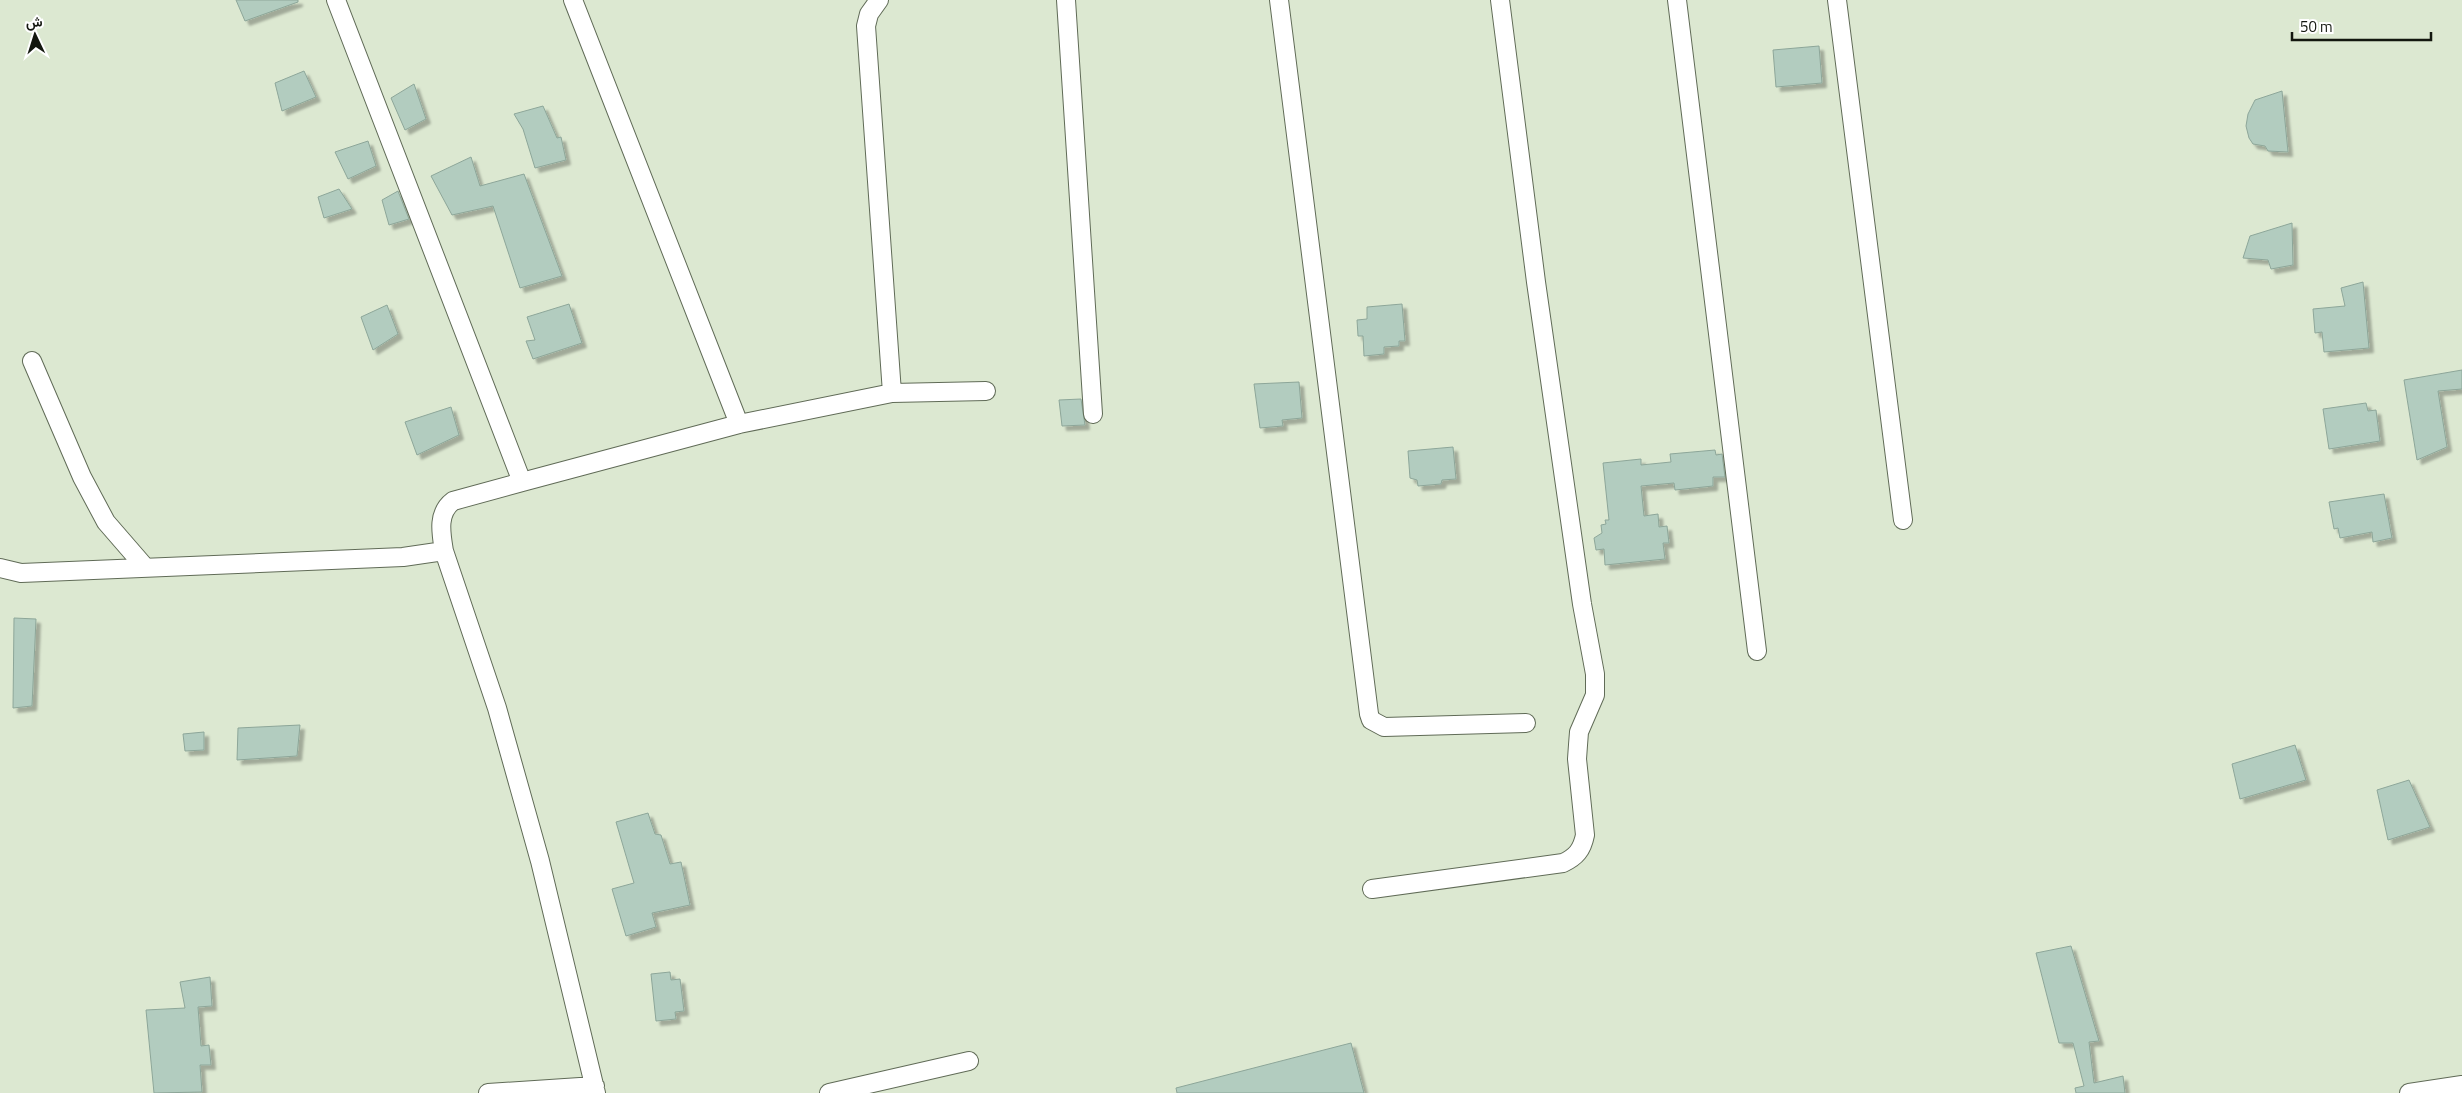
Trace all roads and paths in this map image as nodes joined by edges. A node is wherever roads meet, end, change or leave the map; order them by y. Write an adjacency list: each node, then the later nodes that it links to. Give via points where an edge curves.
1 (336, 0): 14 (street)
2 (573, 0): 13 (street)
3 (879, 0): 11 (street, via 868,14 866,26)
4 (1066, 0): 12 (street)
5 (1279, 0): 20 (street, via 1369,714 1372,720 1384,727)
6 (1500, 0): 21 (street, via 1547,359 1595,674 1595,695 1579,732 1577,759 1585,835 1578,854 1562,864)
7 (1676, 0): 19 (street)
8 (1836, 0): 15 (street)
9 (32, 361): 17 (street, via 82,477 106,522)
10 (986, 391): 11 (street)
11 (892, 393): 13 (street)
12 (1094, 414)
13 (739, 424): 14 (street)
14 (522, 482): 16 (street, via 453,501 447,506 441,517)
15 (1903, 520)
16 (444, 551): 17 (street, via 403,557); 24 (street, via 497,708 535,842)
17 (145, 567): 18 (street, via 21,573)
18 (0, 568)
19 (1757, 651)
20 (1526, 723)
21 (1372, 889)
22 (969, 1061): 26 (street)
23 (2462, 1085): 27 (street)
24 (596, 1090): 25 (street)
25 (488, 1093)
26 (829, 1093)
27 (2409, 1093)

